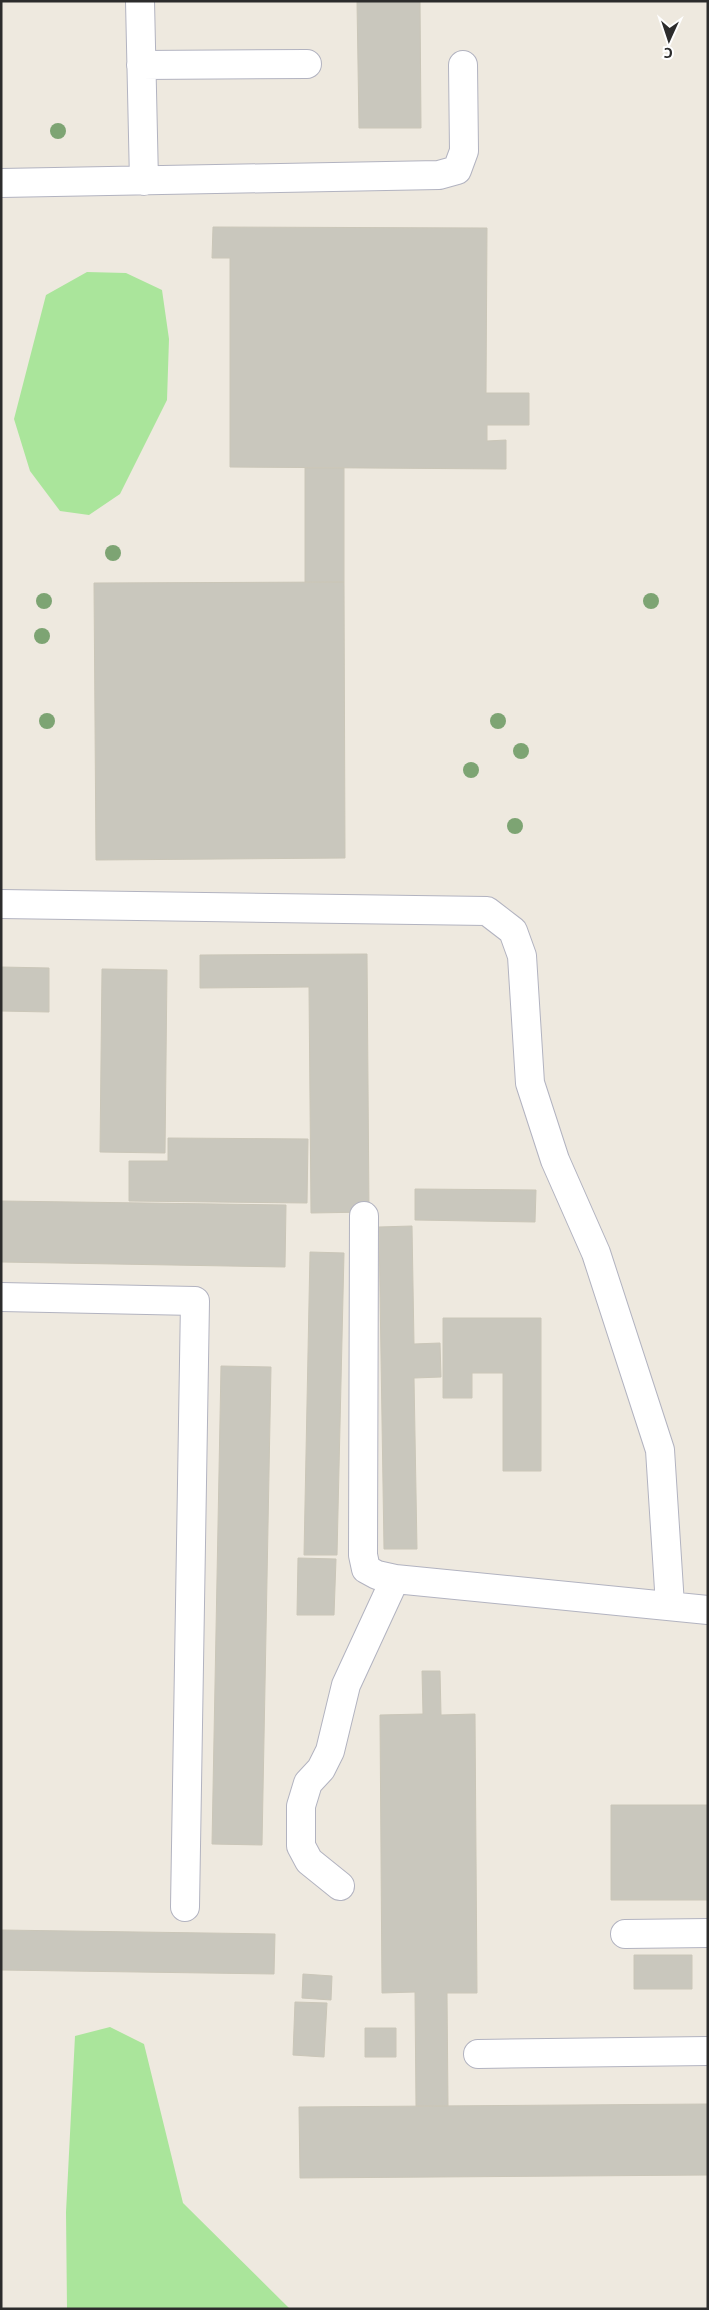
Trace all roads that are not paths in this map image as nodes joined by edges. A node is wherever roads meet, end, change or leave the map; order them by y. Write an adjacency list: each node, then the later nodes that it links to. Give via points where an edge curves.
1 (140, 1): 3 (street)
2 (308, 64): 3 (street)
3 (141, 65): 5 (street)
4 (463, 65): 5 (street, via 464,151 457,170 439,175)
5 (144, 180): 6 (street)
6 (1, 183)
7 (1, 904): 11 (street, via 487,911 513,931 522,956 530,1083 555,1160 596,1253 660,1450)
8 (364, 1216): 10 (street, via 363,1555 366,1569)
9 (1, 1297): 14 (street, via 195,1301)
10 (396, 1579): 11 (street); 13 (street, via 346,1685 330,1751 321,1769 308,1783 301,1806 301,1846 309,1861)
11 (670, 1605): 12 (street)
12 (708, 1610)
13 (340, 1886)
14 (185, 1906)
15 (708, 1933): 16 (street)
16 (625, 1934)
17 (708, 2052): 18 (street)
18 (478, 2054)

